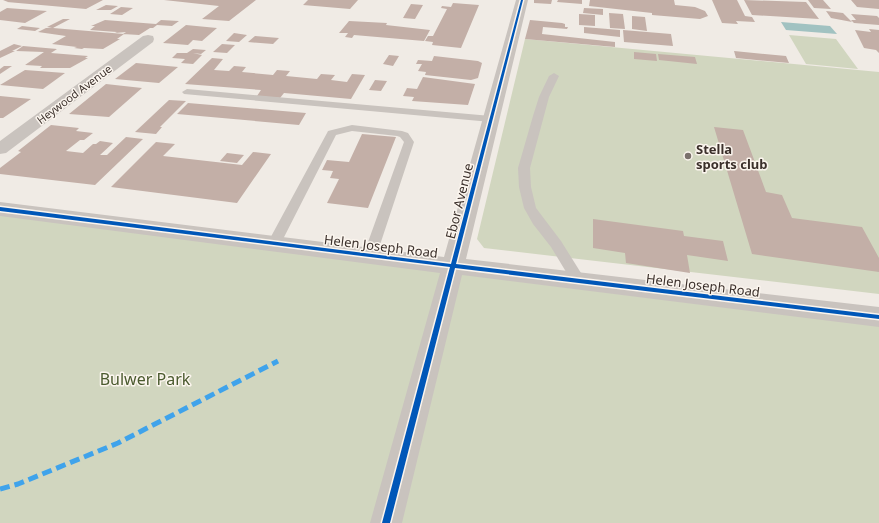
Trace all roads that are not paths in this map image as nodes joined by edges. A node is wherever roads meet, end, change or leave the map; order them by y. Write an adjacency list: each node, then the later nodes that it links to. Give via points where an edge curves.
1 (522, 0): 5 (street, Ebor Avenue)
2 (148, 38): 6 (street, Heywood Avenue)
3 (554, 76): 11 (lane, via 544,97 524,168 525,187 530,208)
4 (187, 92): 5 (lane)
5 (491, 119): 10 (street, Ebor Avenue)
6 (0, 149)
7 (0, 209): 8 (street, Helen Joseph Road)
8 (274, 244): 9 (street, Helen Joseph Road); 9 (lane, via 332,133 352,128 398,132 404,135 408,142)
9 (370, 256): 10 (street, Helen Joseph Road)
10 (453, 266): 11 (street, Helen Joseph Road); 13 (street, Ebor Avenue)
11 (579, 281): 12 (street, Helen Joseph Road)
12 (879, 317)
13 (386, 523)

